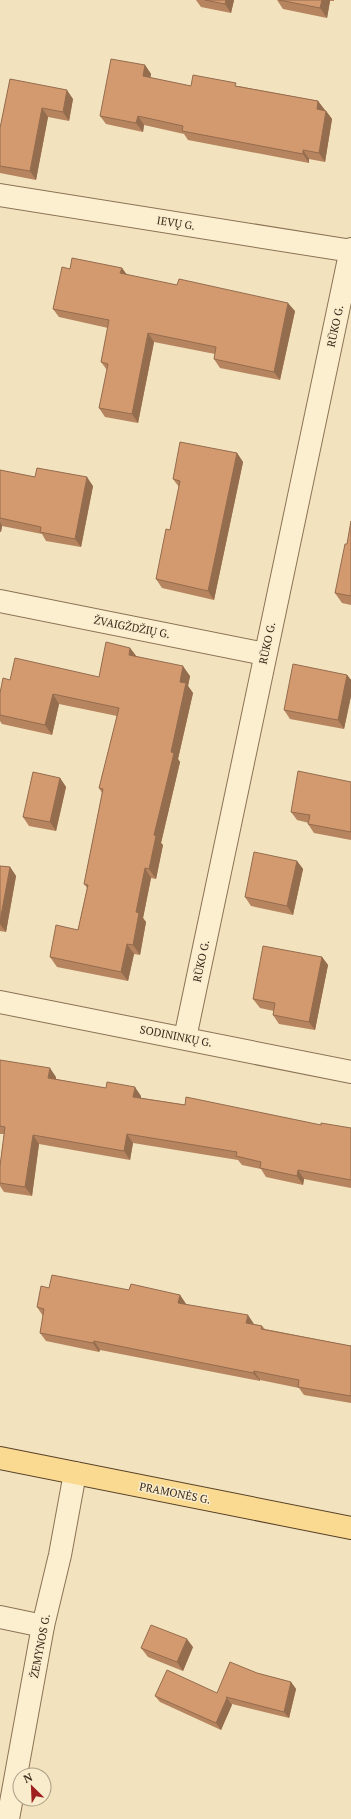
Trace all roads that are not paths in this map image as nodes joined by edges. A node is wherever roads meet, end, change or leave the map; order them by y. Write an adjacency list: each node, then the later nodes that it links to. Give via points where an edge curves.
1 (0, 195): 2 (street, IEVŲ G.)
2 (351, 250): 4 (street, RŪKO G.)
3 (0, 601): 4 (street, ŽVAIGŽDŽIŲ G.)
4 (265, 654): 6 (street, RŪKO G.)
5 (0, 1002): 6 (street, SODININKŲ G.)
6 (185, 1038): 7 (street, SODININKŲ G.)
7 (351, 1072)
8 (0, 1458): 9 (main road, PRAMONĖS G.)
9 (75, 1473): 10 (main road, PRAMONĖS G.); 12 (street, ŽEMYNOS G., via 60,1555)
10 (351, 1528)
11 (0, 1617): 12 (street)
12 (43, 1626): 13 (street, ŽEMYNOS G.)
13 (8, 1819)

